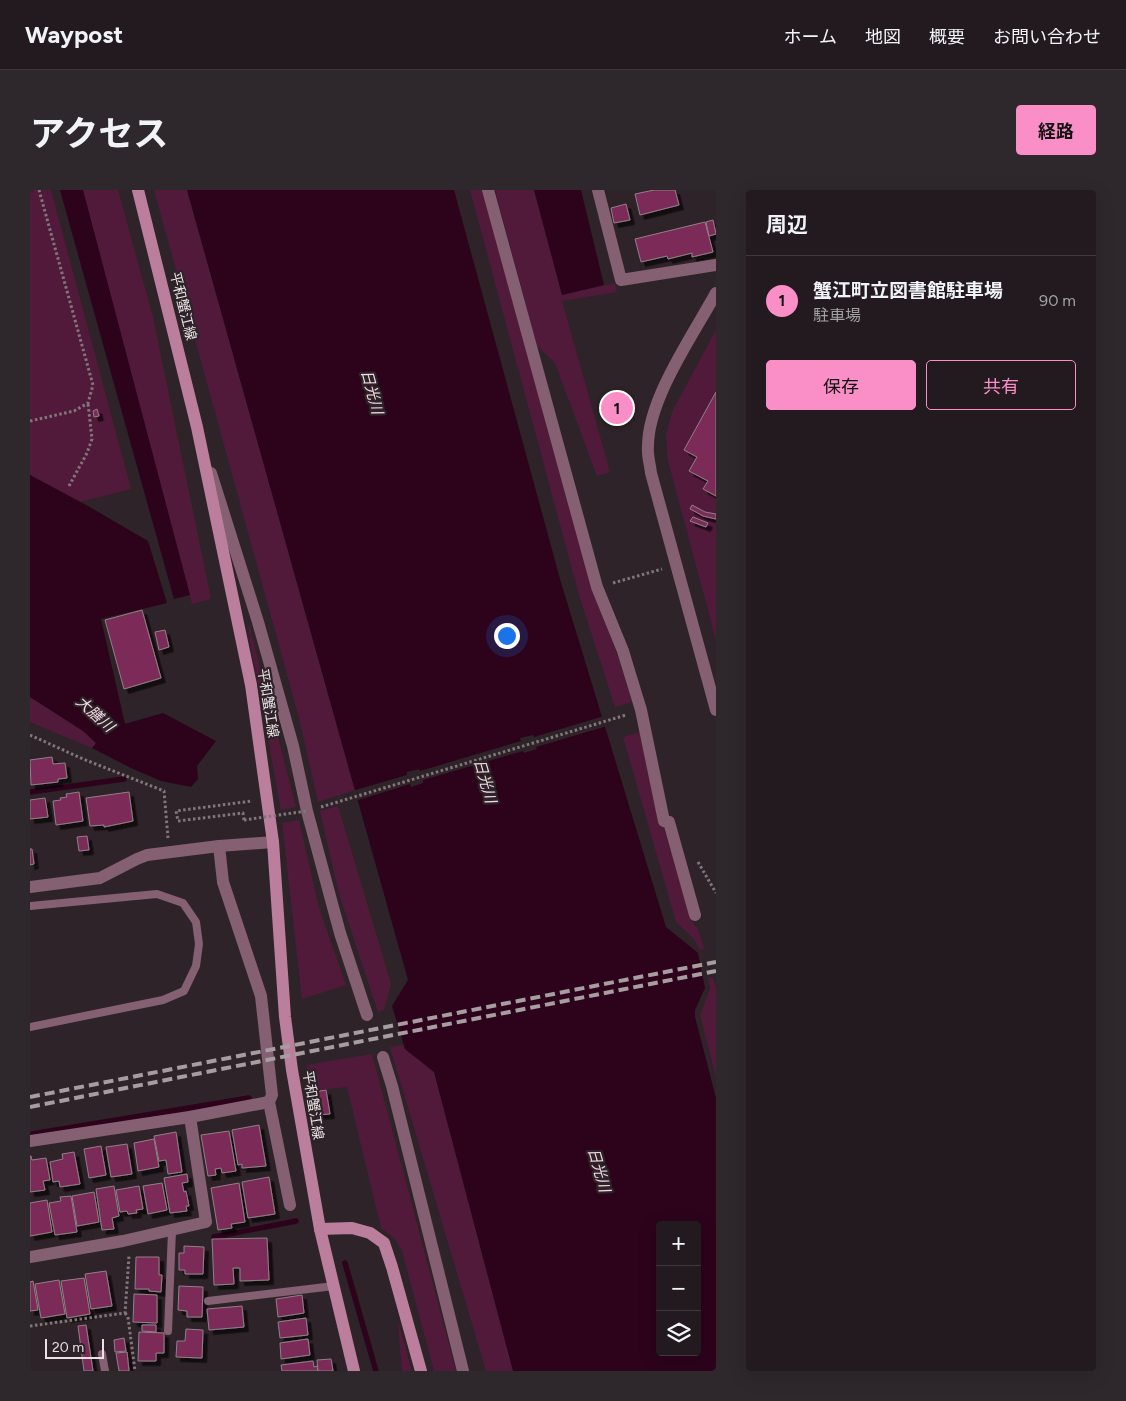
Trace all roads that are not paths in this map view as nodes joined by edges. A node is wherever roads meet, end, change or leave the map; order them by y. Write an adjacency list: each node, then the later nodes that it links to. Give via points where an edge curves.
1 (138, 190): 6 (main road, 平和蟹江線)
2 (488, 190): 12 (street, via 598,587 641,710 664,820 668,822)
3 (598, 190): 4 (street, via 621,280)
4 (716, 265)
5 (716, 293): 7 (street, via 653,410 648,446 651,473)
6 (197, 427): 8 (main road, 平和蟹江線, via 251,685); 13 (street, via 261,631 313,810 340,933)
7 (716, 710)
8 (273, 842): 9 (street); 21 (main road, 平和蟹江線, via 285,1017)
9 (219, 846): 10 (street, via 147,855 100,878); 16 (street, via 223,882 261,996 272,1095)
10 (30, 887)
11 (30, 906): 14 (lane, via 157,894 183,903 196,922 199,944 196,966 184,991 163,1000)
12 (695, 915)
13 (368, 1015)
14 (30, 1027)
15 (383, 1057): 30 (street)
16 (268, 1102): 17 (street); 19 (street)
17 (190, 1117): 18 (street); 20 (street, via 206,1222)
18 (30, 1141)
19 (290, 1205)
20 (172, 1230): 22 (street); 25 (lane)
21 (320, 1230): 23 (main road, 平和蟹江線); 29 (main road, via 352,1228 370,1233 384,1243)
22 (30, 1257)
23 (334, 1286): 24 (lane); 28 (main road, 平和蟹江線)
24 (208, 1301)
25 (168, 1330)
26 (102, 1354): 27 (lane)
27 (104, 1371)
28 (354, 1371)
29 (422, 1371)
30 (463, 1371)

